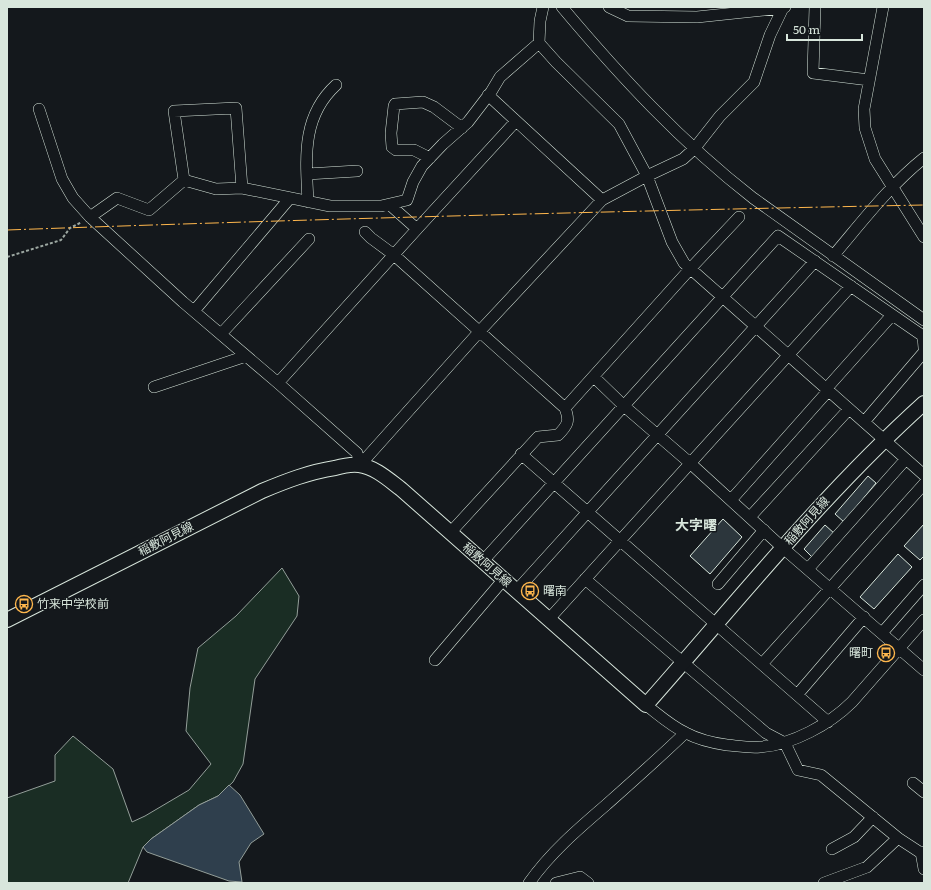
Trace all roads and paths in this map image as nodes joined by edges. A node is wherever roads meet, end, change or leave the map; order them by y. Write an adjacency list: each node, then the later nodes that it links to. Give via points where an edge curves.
1 (543, 7): 8 (street)
2 (562, 7): 15 (street, via 608,62)
3 (609, 7): 7 (street, via 628,16 697,17)
4 (815, 7): 9 (street, via 813,73)
5 (883, 7): 9 (street)
6 (784, 8): 7 (street); 15 (street, via 770,35 754,82 720,116)
7 (757, 9)
8 (539, 43): 11 (street, via 500,77); 20 (street, via 619,124)
9 (869, 80): 23 (street, via 864,109 865,128 875,159)
10 (336, 85): 19 (street, via 320,104 311,125 306,144)
11 (488, 95): 13 (street); 14 (street)
12 (39, 109): 28 (street, via 62,179 73,198)
13 (516, 121): 25 (street); 30 (street)
14 (462, 128): 16 (street); 16 (street, via 424,102 395,104 392,147 396,150 414,150)
15 (694, 149): 20 (street, via 683,160); 35 (street, via 725,177)
16 (430, 158): 27 (street, via 413,182 407,200)
17 (924, 158): 23 (street)
18 (357, 170): 19 (street)
19 (307, 174): 26 (street)
20 (647, 176): 25 (street); 38 (street, via 672,242 684,264)
21 (184, 180): 22 (street, via 216,188); 22 (street, via 174,112 236,108); 28 (street, via 149,210 117,198)
22 (242, 188): 24 (street)
23 (892, 188): 32 (street); 35 (street)
24 (290, 198): 26 (street); 41 (street)
25 (602, 200): 45 (street)
26 (308, 202): 27 (street, via 330,206)
27 (390, 205): 30 (street)
28 (90, 217): 36 (path, via 70,228 61,240); 41 (street)
29 (739, 217): 38 (street)
30 (417, 229): 34 (street)
31 (365, 232): 34 (street)
32 (924, 237)
33 (309, 239): 46 (street)
34 (394, 255): 45 (street); 52 (street)
35 (833, 256): 43 (street)
36 (7, 257)
37 (815, 260): 39 (street); 40 (street, via 778,236); 44 (street)
38 (690, 269): 40 (street); 51 (street)
39 (851, 286): 42 (street); 49 (street)
40 (723, 298): 44 (street); 56 (street)
41 (194, 311): 46 (street)
42 (892, 315): 47 (street, via 923,336); 54 (street)
43 (924, 320)
44 (755, 327): 49 (street); 60 (street)
45 (479, 332): 57 (street); 65 (street)
46 (221, 334): 50 (street)
47 (924, 348)
48 (924, 352): 59 (street)
49 (788, 355): 54 (street); 64 (street)
50 (246, 356): 52 (street); 53 (street)
51 (594, 377): 56 (street); 57 (street)
52 (278, 383): 65 (street, via 357,453)
53 (154, 386)
54 (827, 390): 58 (street); 69 (street)
55 (924, 403): 61 (main road, 稲敷阿見線)
56 (624, 406): 60 (street); 67 (street)
57 (565, 408): 62 (street, via 568,417 566,427 558,435 538,437)
58 (849, 409): 59 (street); 71 (street)
59 (864, 422): 61 (street)
60 (657, 435): 64 (street); 70 (street)
61 (884, 440): 63 (street); 75 (main road, 稲敷阿見線)
62 (521, 454): 67 (street); 73 (street)
63 (906, 459): 66 (street); 77 (street)
64 (690, 463): 69 (street); 74 (street)
65 (360, 465): 73 (main road, 稲敷阿見線, via 387,478); 86 (main road, 稲敷阿見線, via 312,472 262,491)
66 (924, 475)
67 (554, 484): 70 (street); 76 (street)
68 (924, 484): 82 (street)
69 (731, 500): 71 (street)
70 (587, 512): 74 (street); 83 (street)
71 (750, 517): 72 (street)
72 (764, 530): 75 (street); 80 (street)
73 (450, 533): 76 (main road, 稲敷阿見線)
74 (620, 540): 78 (street); 88 (street)
75 (783, 548): 77 (street); 88 (main road, 稲敷阿見線)
76 (483, 561): 79 (main road, 稲敷阿見線)
77 (808, 569): 82 (street)
78 (585, 578): 85 (street); 92 (street)
79 (504, 579): 83 (main road, 稲敷阿見線); 91 (street)
80 (718, 584)
81 (924, 585): 89 (street)
82 (831, 589): 84 (street); 93 (street)
83 (517, 590): 85 (main road, 稲敷阿見線)
84 (864, 617): 89 (street); 95 (street)
85 (549, 619): 96 (main road, 稲敷阿見線)
86 (7, 620)
87 (924, 620): 90 (street)
88 (716, 625): 92 (main road, 稲敷阿見線); 93 (street)
89 (882, 633): 90 (street)
90 (899, 648): 94 (street); 97 (street, via 852,702)
91 (435, 660)
92 (683, 663): 96 (main road, 稲敷阿見線); 99 (street, via 766,733)
93 (762, 664): 95 (street)
94 (924, 670)
95 (798, 695): 97 (street)
96 (646, 705): 98 (street)
97 (828, 722): 99 (street)
98 (685, 733): 99 (street, via 704,740 737,746 760,747); 107 (street, via 577,830 549,858)
99 (785, 743): 102 (street, via 798,770 821,775)
100 (913, 783): 101 (street)
101 (924, 792)
102 (873, 817): 103 (street); 104 (street, via 854,837)
103 (898, 838): 105 (street); 110 (street, via 868,867)
104 (832, 849)
105 (923, 852): 106 (street)
106 (924, 869)
107 (531, 882)
108 (556, 883): 109 (street, via 580,878)
109 (588, 883)
110 (824, 883)

